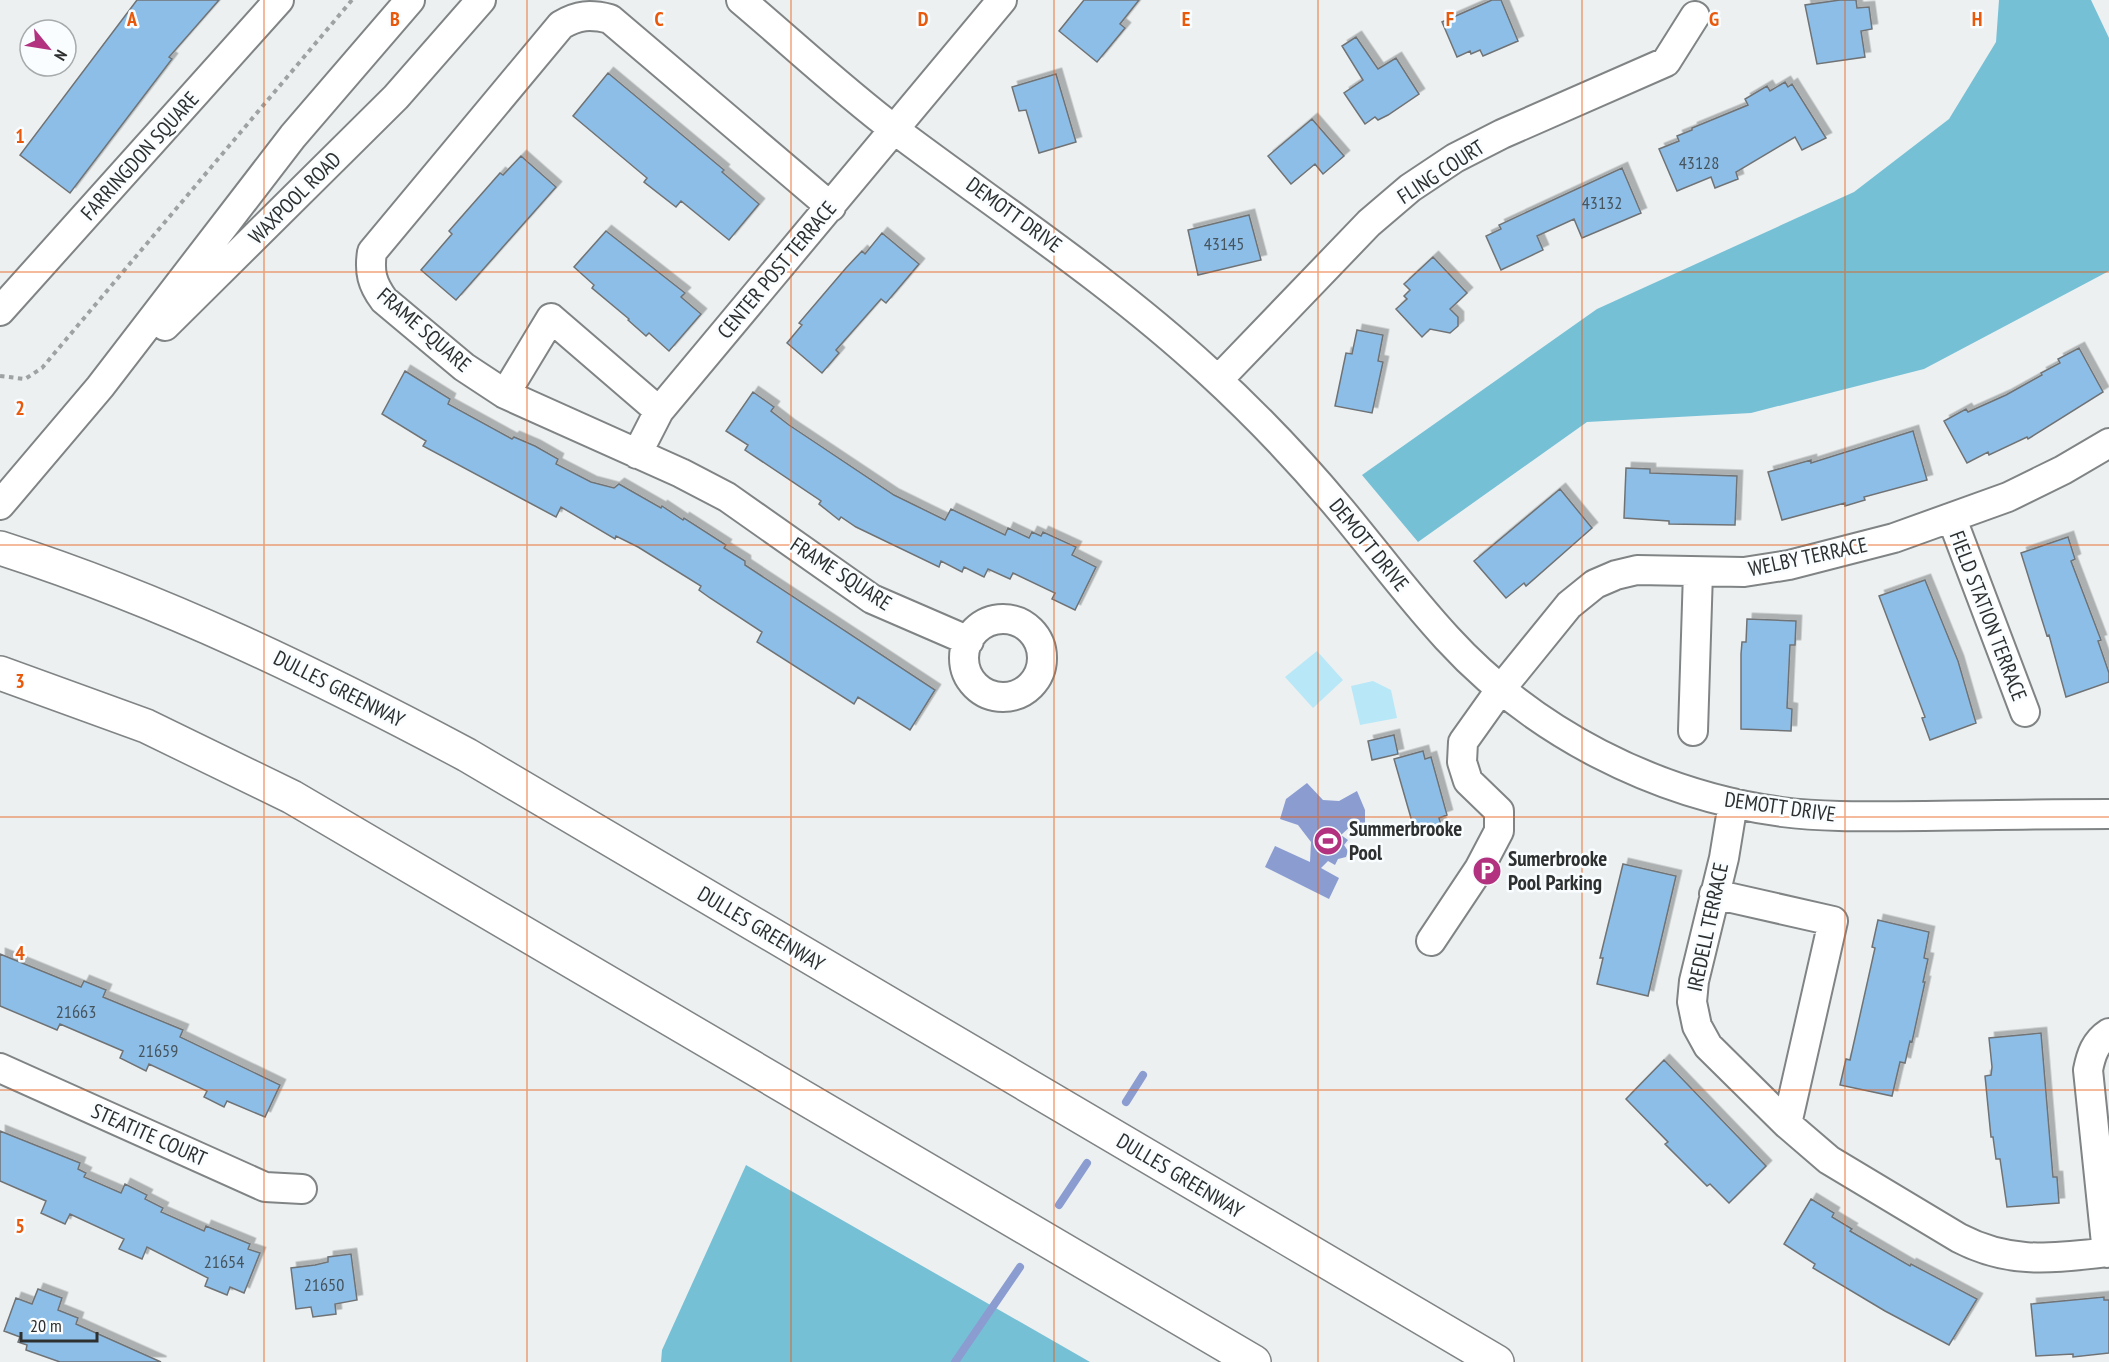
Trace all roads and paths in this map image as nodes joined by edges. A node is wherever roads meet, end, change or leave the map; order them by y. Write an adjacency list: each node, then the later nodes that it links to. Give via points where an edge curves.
1 (279, 0): 10 (street, FARRINGDON SQUARE)
2 (352, 0): 11 (path, via 42,368 25,379)
3 (410, 0): 13 (street, WAXPOOL ROAD, via 293,136)
4 (481, 0): 13 (street, WAXPOOL ROAD, via 388,105 223,271)
5 (741, 0): 8 (street, DEMOTT DRIVE)
6 (1002, 0): 8 (street, CENTER POST TERRACE)
7 (1695, 16): 12 (street, FLING COURT, via 1666,62 1502,134 1410,188 1369,223)
8 (894, 129): 9 (street, CENTER POST TERRACE); 12 (street, DEMOTT DRIVE, via 1101,280)
9 (831, 207): 14 (street, FRAME SQUARE, via 610,19 593,14 576,16 561,26 372,252 371,278 384,300 464,368); 15 (street, CENTER POST TERRACE)
10 (0, 311)
11 (0, 376)
12 (1218, 380): 24 (street, DEMOTT DRIVE, via 1303,466 1446,637)
13 (100, 387): 18 (street, WAXPOOL ROAD)
14 (505, 394): 15 (street, via 551,318); 17 (street, FRAME SQUARE)
15 (659, 411): 17 (street, CENTER POST TERRACE)
16 (2109, 443): 19 (street, WELBY TERRACE, via 2008,497)
17 (637, 454): 22 (street, FRAME SQUARE, via 727,497 872,599)
18 (8, 495)
19 (1952, 519): 21 (street, WELBY TERRACE, via 1788,565 1744,572); 25 (street, FIELD STATION TERRACE)
20 (0, 548): 37 (highway, DULLES GREENWAY, via 197,621 338,686 467,755)
21 (1698, 573): 24 (street, WELBY TERRACE, via 1637,570 1594,584 1569,605); 26 (street)
22 (969, 641)
23 (0, 673): 36 (highway, via 146,726 292,797)
24 (1500, 690): 27 (street, DEMOTT DRIVE, via 1552,727 1631,769); 30 (street, WELBY TERRACE, via 1463,742 1462,762 1468,781 1499,811 1499,831)
25 (2025, 712)
26 (1693, 731)
27 (1733, 803): 28 (street, DEMOTT DRIVE, via 1840,817); 29 (street, IREDELL TERRACE)
28 (2109, 814)
29 (1714, 894): 33 (street, IREDELL TERRACE, via 1694,981 1692,1002 1697,1026 1708,1046); 33 (street, via 1833,921)
30 (1431, 941)
31 (2109, 1033): 35 (street, via 2092,1053 2088,1070)
32 (0, 1068): 34 (street, STEATITE COURT, via 265,1187)
33 (1787, 1124): 35 (street, IREDELL TERRACE, via 1829,1160 1979,1248 2008,1257 2038,1259)
34 (302, 1189)
35 (2108, 1253)
36 (1254, 1362)
37 (1497, 1362)

